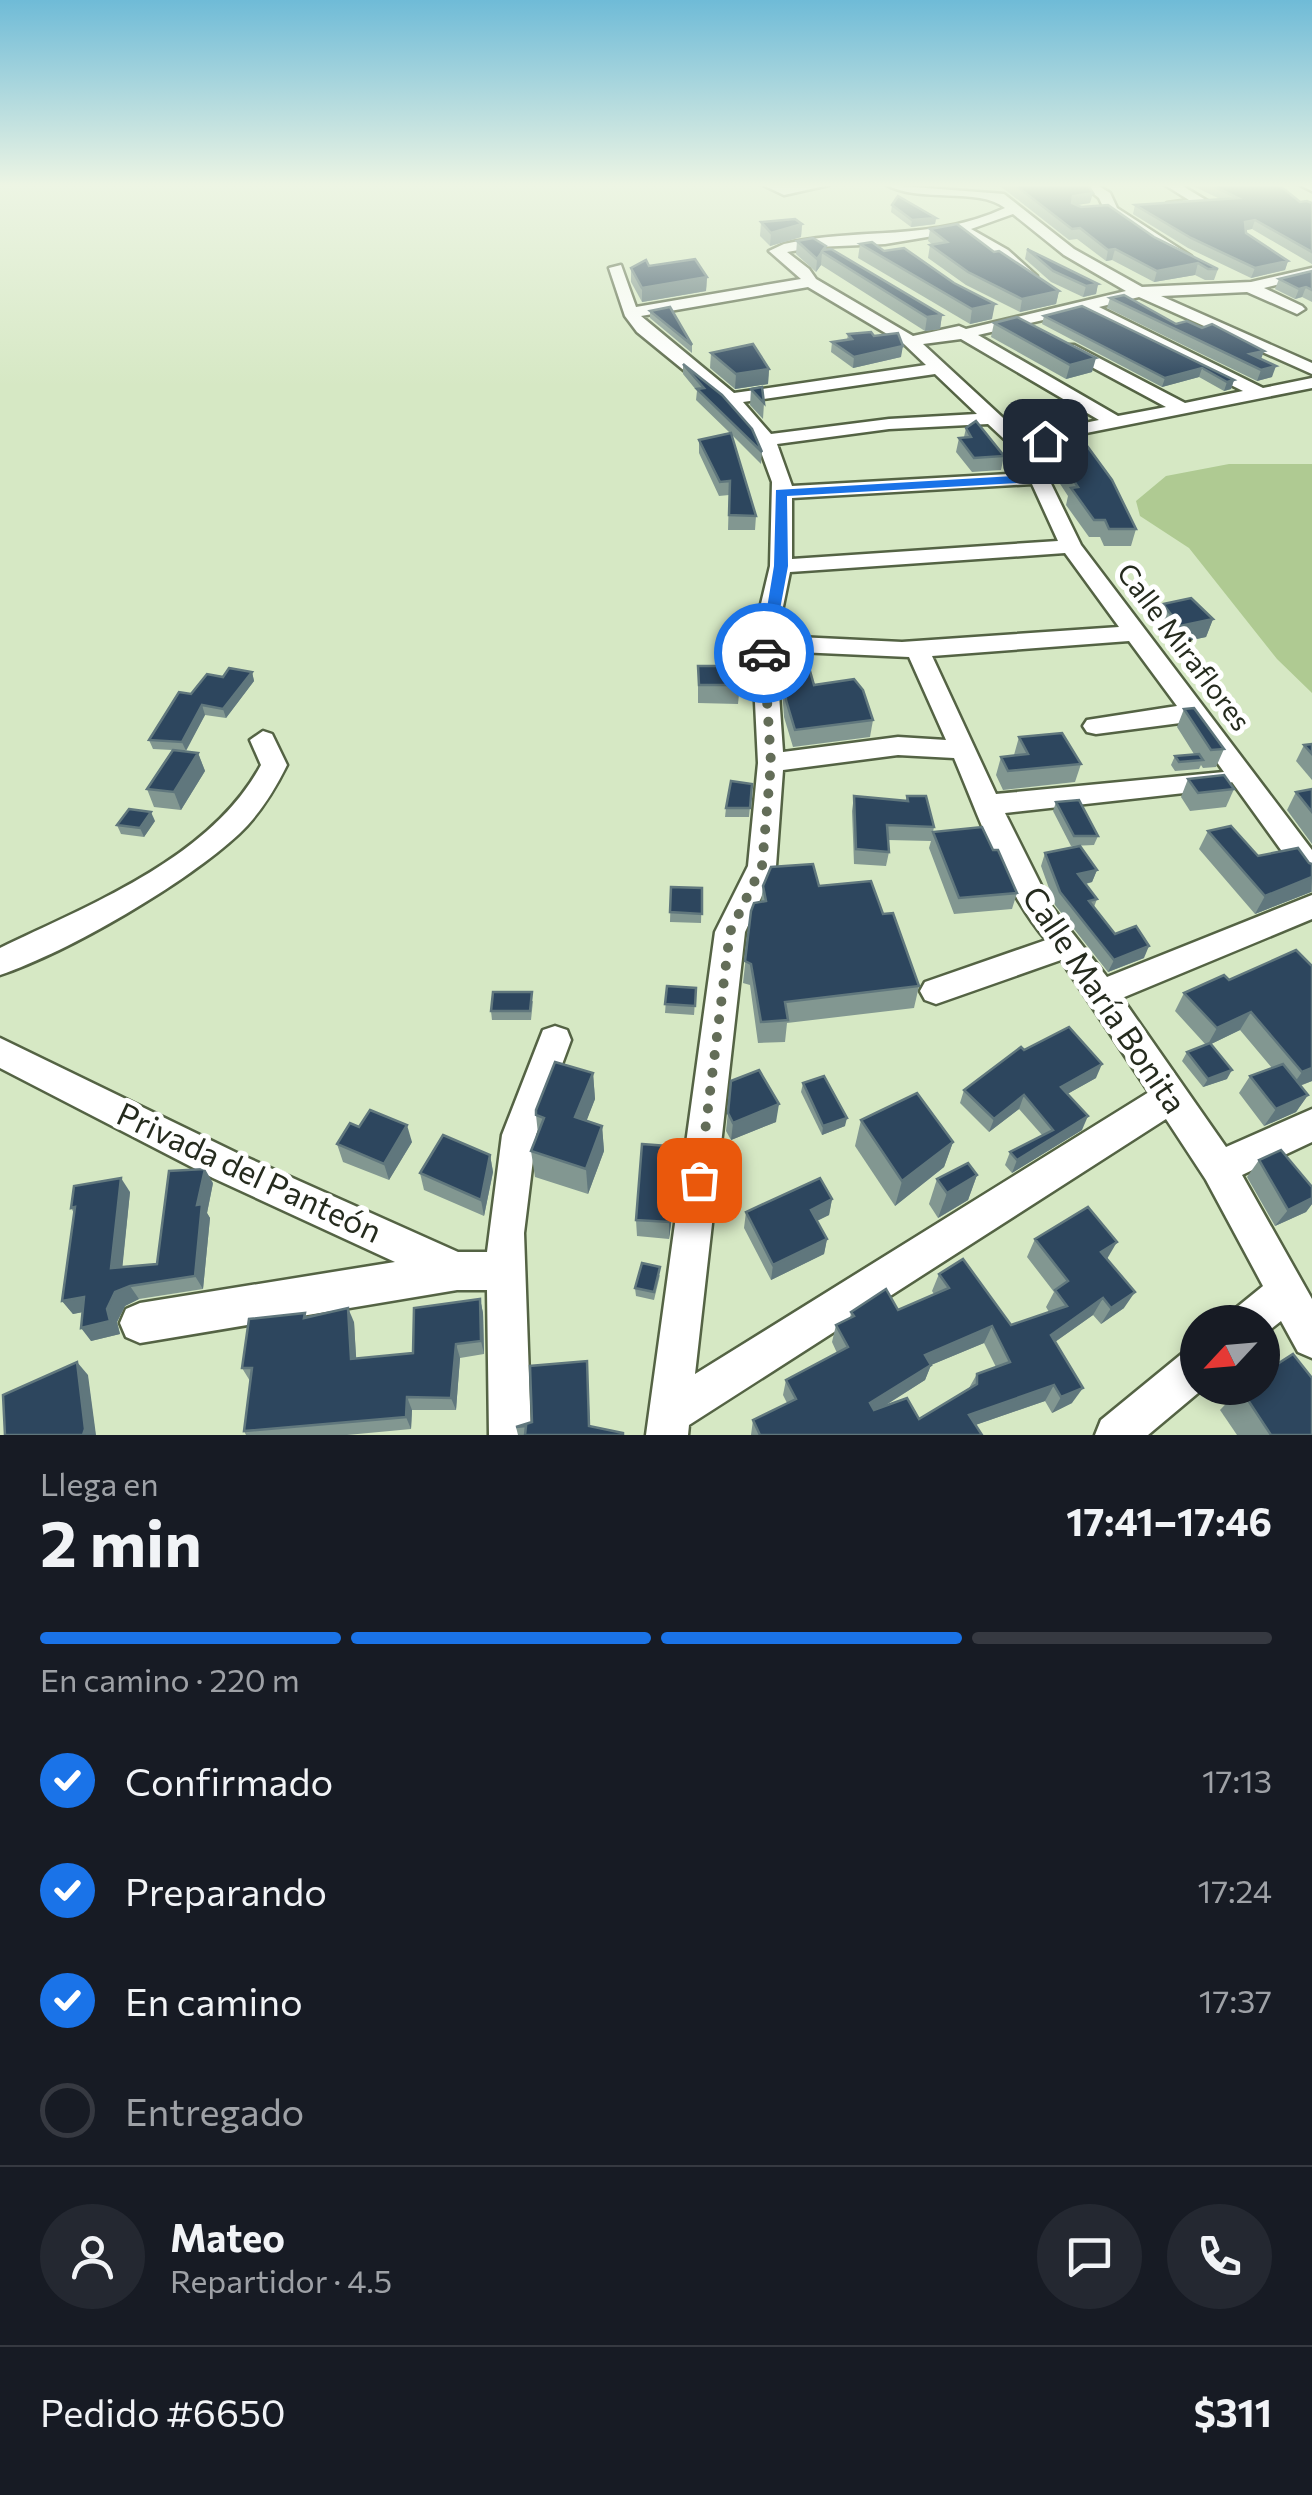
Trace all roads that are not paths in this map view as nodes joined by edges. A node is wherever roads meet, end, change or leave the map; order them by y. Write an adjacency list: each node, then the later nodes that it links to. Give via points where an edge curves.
1 (777, 252): 14 (street, Calle Miraflores)
2 (829, 252): 9 (street)
3 (904, 252): 8 (street)
4 (1009, 252): 20 (street, via 1051,291)
5 (1036, 252): 6 (street)
6 (1070, 252): 16 (street)
7 (1180, 252): 10 (street)
8 (916, 260)
9 (848, 264)
10 (1200, 264)
11 (616, 268): 22 (street)
12 (1303, 270): 15 (street)
13 (1216, 272): 15 (street)
14 (810, 282): 18 (street, Calle Miraflores); 22 (street)
15 (1250, 287): 16 (street); 21 (street)
16 (1142, 292): 20 (street); 30 (street)
17 (882, 299): 18 (street)
18 (854, 306): 28 (street, Calle Miraflores)
19 (990, 306): 24 (street)
20 (1084, 306): 24 (street); 32 (street)
21 (1297, 309)
22 (630, 314): 33 (street)
23 (930, 315): 26 (street)
24 (1021, 322): 25 (street); 26 (street)
25 (1037, 331)
26 (964, 334): 28 (street); 36 (street)
27 (1053, 340): 34 (street)
28 (910, 341): 29 (street, Calle Miraflores)
29 (938, 368): 33 (street); 35 (street, Calle Miraflores)
30 (1312, 370)
31 (1312, 382): 32 (street)
32 (1260, 393): 34 (street)
33 (730, 398): 37 (street)
34 (1183, 409): 36 (street)
35 (995, 418): 37 (street); 38 (street, Calle Miraflores)
36 (1114, 422): 38 (street)
37 (766, 440): 40 (street)
38 (1024, 450): 39 (street, Calle Miraflores)
39 (1038, 478): 40 (street); 41 (street, Calle Miraflores)
40 (781, 493): 42 (street)
41 (1072, 546): 42 (street); 43 (street, Calle Miraflores)
42 (781, 566): 44 (street)
43 (1134, 633): 45 (street); 46 (street, Calle Miraflores)
44 (764, 642): 45 (street); 50 (street)
45 (918, 650): 49 (street, Calle María Bonita)
46 (1197, 712): 47 (street); 51 (street, Calle Miraflores)
47 (1096, 726)
48 (263, 740): 56 (street, via 274,764 267,788 184,866)
49 (963, 750): 50 (street, via 898,746); 52 (street, Calle María Bonita)
50 (771, 763): 71 (street, via 762,866 730,932)
51 (1245, 778): 52 (street); 53 (street, Calle Miraflores)
52 (989, 804): 55 (street, Calle María Bonita, via 1042,915)
53 (1312, 871)
54 (1312, 907): 58 (street)
55 (1068, 945): 57 (street); 58 (street, Calle María Bonita)
56 (0, 962)
57 (936, 991)
58 (1100, 994): 61 (street, Calle María Bonita)
59 (556, 1040): 65 (street, via 519,1134)
60 (0, 1052): 64 (street, Privada del Panteón, via 226,1166)
61 (1169, 1098): 63 (street, Calle María Bonita); 71 (street)
62 (1312, 1126): 63 (street)
63 (1219, 1168): 66 (street, Calle María Bonita)
64 (458, 1270): 65 (street, Privada del Panteón); 68 (street)
65 (504, 1270): 72 (street)
66 (1284, 1293): 67 (street); 69 (street, Calle María Bonita)
67 (1270, 1305)
68 (140, 1323)
69 (1312, 1338)
70 (1180, 1381): 73 (street)
71 (668, 1424)
72 (510, 1435)
73 (1116, 1435)

